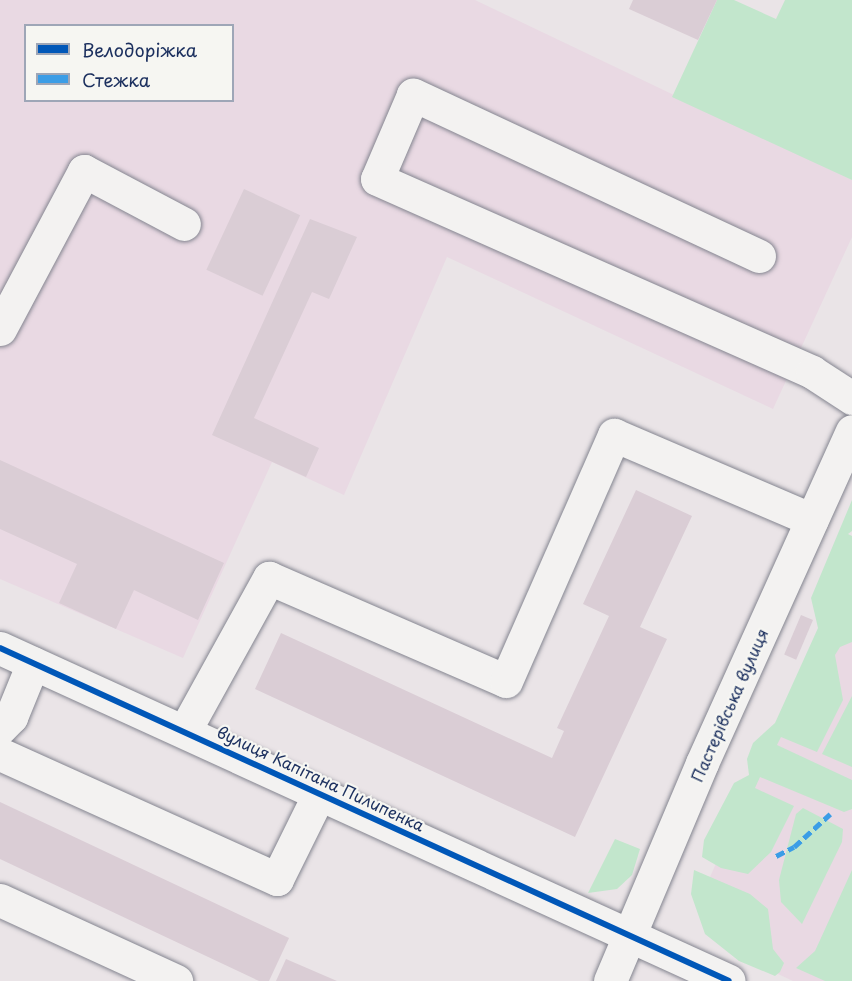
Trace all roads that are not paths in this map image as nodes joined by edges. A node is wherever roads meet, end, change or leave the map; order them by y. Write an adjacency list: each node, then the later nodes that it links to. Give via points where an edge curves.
1 (184, 224): 3 (street, via 84,171)
2 (759, 256): 4 (street, via 413,95 377,179 812,372)
3 (0, 329)
4 (852, 398)
5 (852, 431): 6 (street, Пастерівська вулиця)
6 (812, 520): 10 (street, via 614,435 506,681 269,578); 14 (street, Пастерівська вулиця)
7 (0, 648): 8 (street, вулиця Капітана Пилипенка)
8 (33, 663): 9 (street, via 11,717); 10 (street, вулиця Капітана Пилипенка)
9 (0, 728)
10 (185, 730): 12 (street, вулиця Капітана Пилипенка)
11 (0, 754): 12 (street, via 277,879)
12 (319, 794): 14 (street, вулиця Капітана Пилипенка)
13 (0, 900): 15 (street)
14 (629, 935): 16 (street, Пастерівська вулиця); 17 (street, вулиця Капітана Пилипенка)
15 (176, 981)
16 (610, 981)
17 (729, 981)

